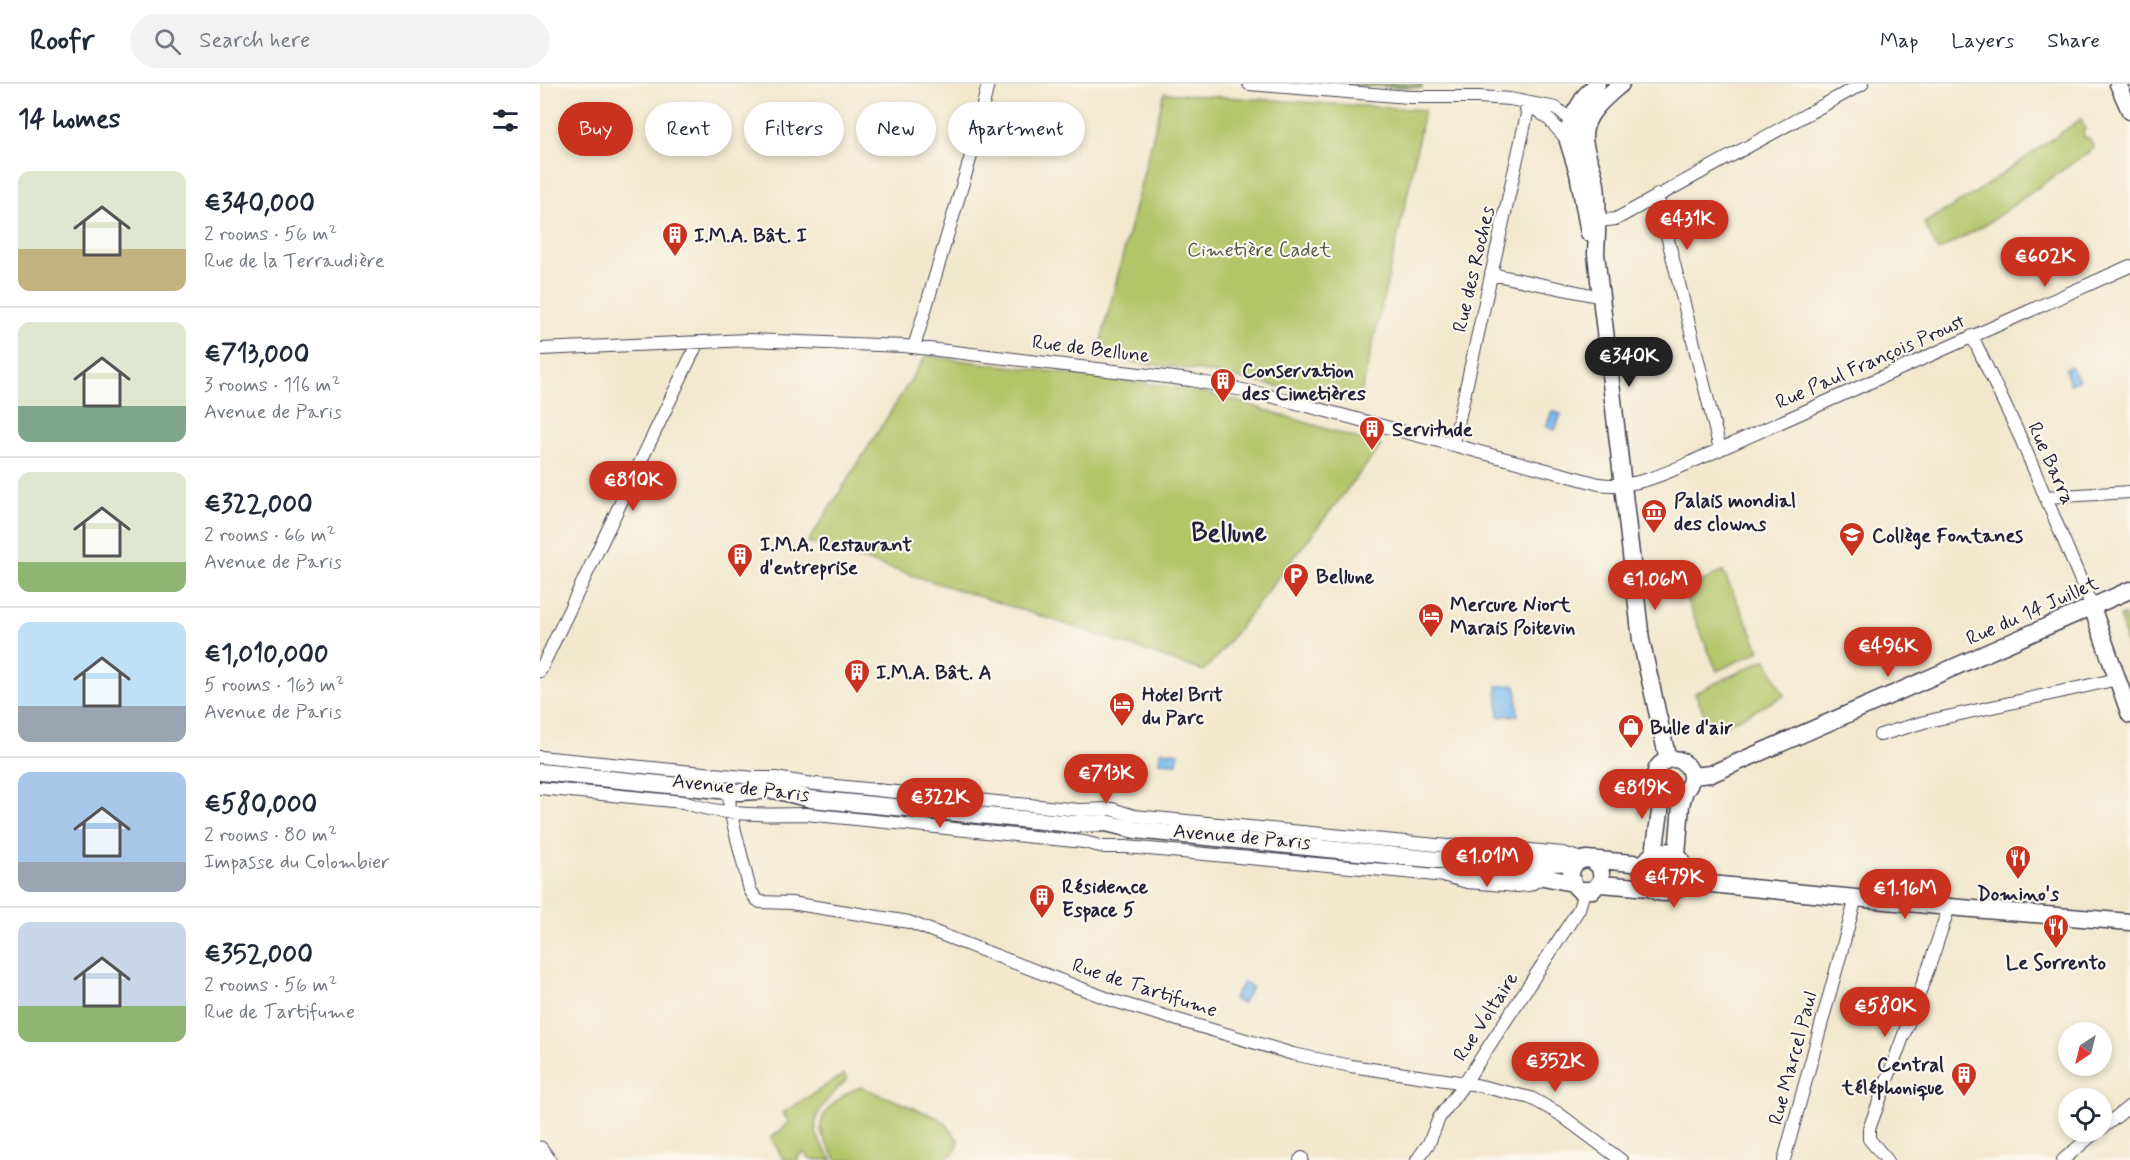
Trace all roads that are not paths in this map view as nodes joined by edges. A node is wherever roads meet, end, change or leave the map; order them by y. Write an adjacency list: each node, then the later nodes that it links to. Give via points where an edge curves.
1 (988, 84): 19 (street, via 971,156)
2 (1249, 84): 7 (street)
3 (1597, 84): 9 (main road)
4 (1621, 84): 10 (main road, via 1594,110)
5 (1862, 84): 11 (street)
6 (2118, 84): 8 (main road)
7 (1525, 102): 9 (street, via 1556,108); 10 (street); 15 (street, Rue des Roches, via 1527,114)
8 (2130, 111)
9 (1571, 119): 10 (main road)
10 (1576, 138): 12 (main road, via 1596,182); 13 (main road, via 1578,174)
11 (1657, 195): 12 (street, via 1616,219); 22 (street)
12 (1598, 221): 13 (main road)
13 (1596, 254): 16 (main road)
14 (2130, 266): 17 (street, Rue Paul François Proust)
15 (1491, 274): 16 (street); 21 (street, Rue des Roches)
16 (1601, 295): 23 (main road)
17 (1972, 336): 22 (street, Rue Paul François Proust); 25 (street, Rue Barra)
18 (698, 342): 19 (street, Rue de Bellune, via 749,340); 20 (street, Rue de Bellune); 28 (street)
19 (914, 347): 21 (street, Rue de Bellune, via 1191,380 1263,394)
20 (540, 349)
21 (1455, 444): 23 (street, Rue de Bellune, via 1599,484)
22 (1720, 450): 23 (street, Rue Paul François Proust, via 1653,478)
23 (1624, 485): 33 (main road, via 1641,640)
24 (2130, 492): 25 (street)
25 (2046, 496): 27 (street, Rue Barra)
26 (2128, 590): 27 (main road, Rue du 14 Juillet)
27 (2092, 607): 29 (main road); 36 (main road, Rue du 14 Juillet)
28 (540, 671)
29 (2118, 680): 30 (main road); 31 (street)
30 (2130, 715)
31 (1880, 735)
32 (540, 758): 35 (street, Avenue de Paris); 40 (street, Avenue de Paris)
33 (1668, 760): 36 (main road, via 1679,760 1690,771); 39 (main road, via 1656,771 1656,782)
34 (540, 772): 35 (main road, Avenue de Paris)
35 (558, 773): 38 (main road, Avenue de Paris)
36 (1688, 783): 39 (main road, via 1671,795); 46 (main road, via 1681,805)
37 (540, 788): 41 (street, Avenue de Paris, via 683,802)
38 (734, 791): 41 (street, Rue de Tartifume); 42 (main road, Avenue de Paris, via 774,790 811,799)
39 (1663, 791): 48 (main road)
40 (1049, 807): 42 (street); 43 (street, Avenue de Paris, via 1112,809 1134,816)
41 (730, 811): 51 (street, Avenue de Paris, via 1384,870 1467,882 1517,886); 59 (street, Rue de Tartifume, via 750,890 760,902 791,903 909,922 1114,1001 1252,1043 1312,1059)
42 (1068, 823): 45 (main road, Avenue de Paris, via 1106,823 1135,830)
43 (1315, 834): 44 (street, Avenue de Paris); 45 (street, Avenue de Paris)
44 (1432, 844): 47 (street, Avenue de Paris); 50 (street, Avenue de Paris, via 1563,853)
45 (1325, 848): 47 (main road, Avenue de Paris)
46 (1677, 855): 48 (main road, via 1666,851); 52 (main road, via 1684,866)
47 (1407, 856): 49 (main road, Avenue de Paris)
48 (1649, 859): 50 (main road, Avenue de Paris); 55 (main road, via 1644,879)
49 (1439, 860): 50 (main road, Avenue de Paris); 51 (main road, Avenue de Paris, via 1476,870)
50 (1584, 860): 53 (main road, via 1600,867); 54 (main road, via 1571,869)
51 (1544, 877): 54 (main road, Avenue de Paris)
52 (1684, 879): 55 (main road, via 1670,893); 56 (main road)
53 (1600, 884): 54 (main road, via 1593,890); 55 (main road)
54 (1578, 887): 59 (street, Rue Voltaire, via 1579,909)
55 (1650, 888)
56 (1856, 898): 57 (main road); 67 (street, Rue Marcel Paul)
57 (1949, 907): 58 (main road); 68 (street, via 1869,1129 1869,1139)
58 (2130, 921)
59 (1464, 1084): 65 (street, Rue Voltaire, via 1439,1118); 66 (street, Rue de Tartifume, via 1504,1091 1546,1105)
60 (2130, 1107): 61 (street)
61 (2112, 1120)
62 (2084, 1142): 69 (street)
63 (540, 1149): 64 (street)
64 (548, 1160)
65 (1417, 1160)
66 (1621, 1160)
67 (1784, 1160)
68 (1887, 1160)
69 (2063, 1160)

